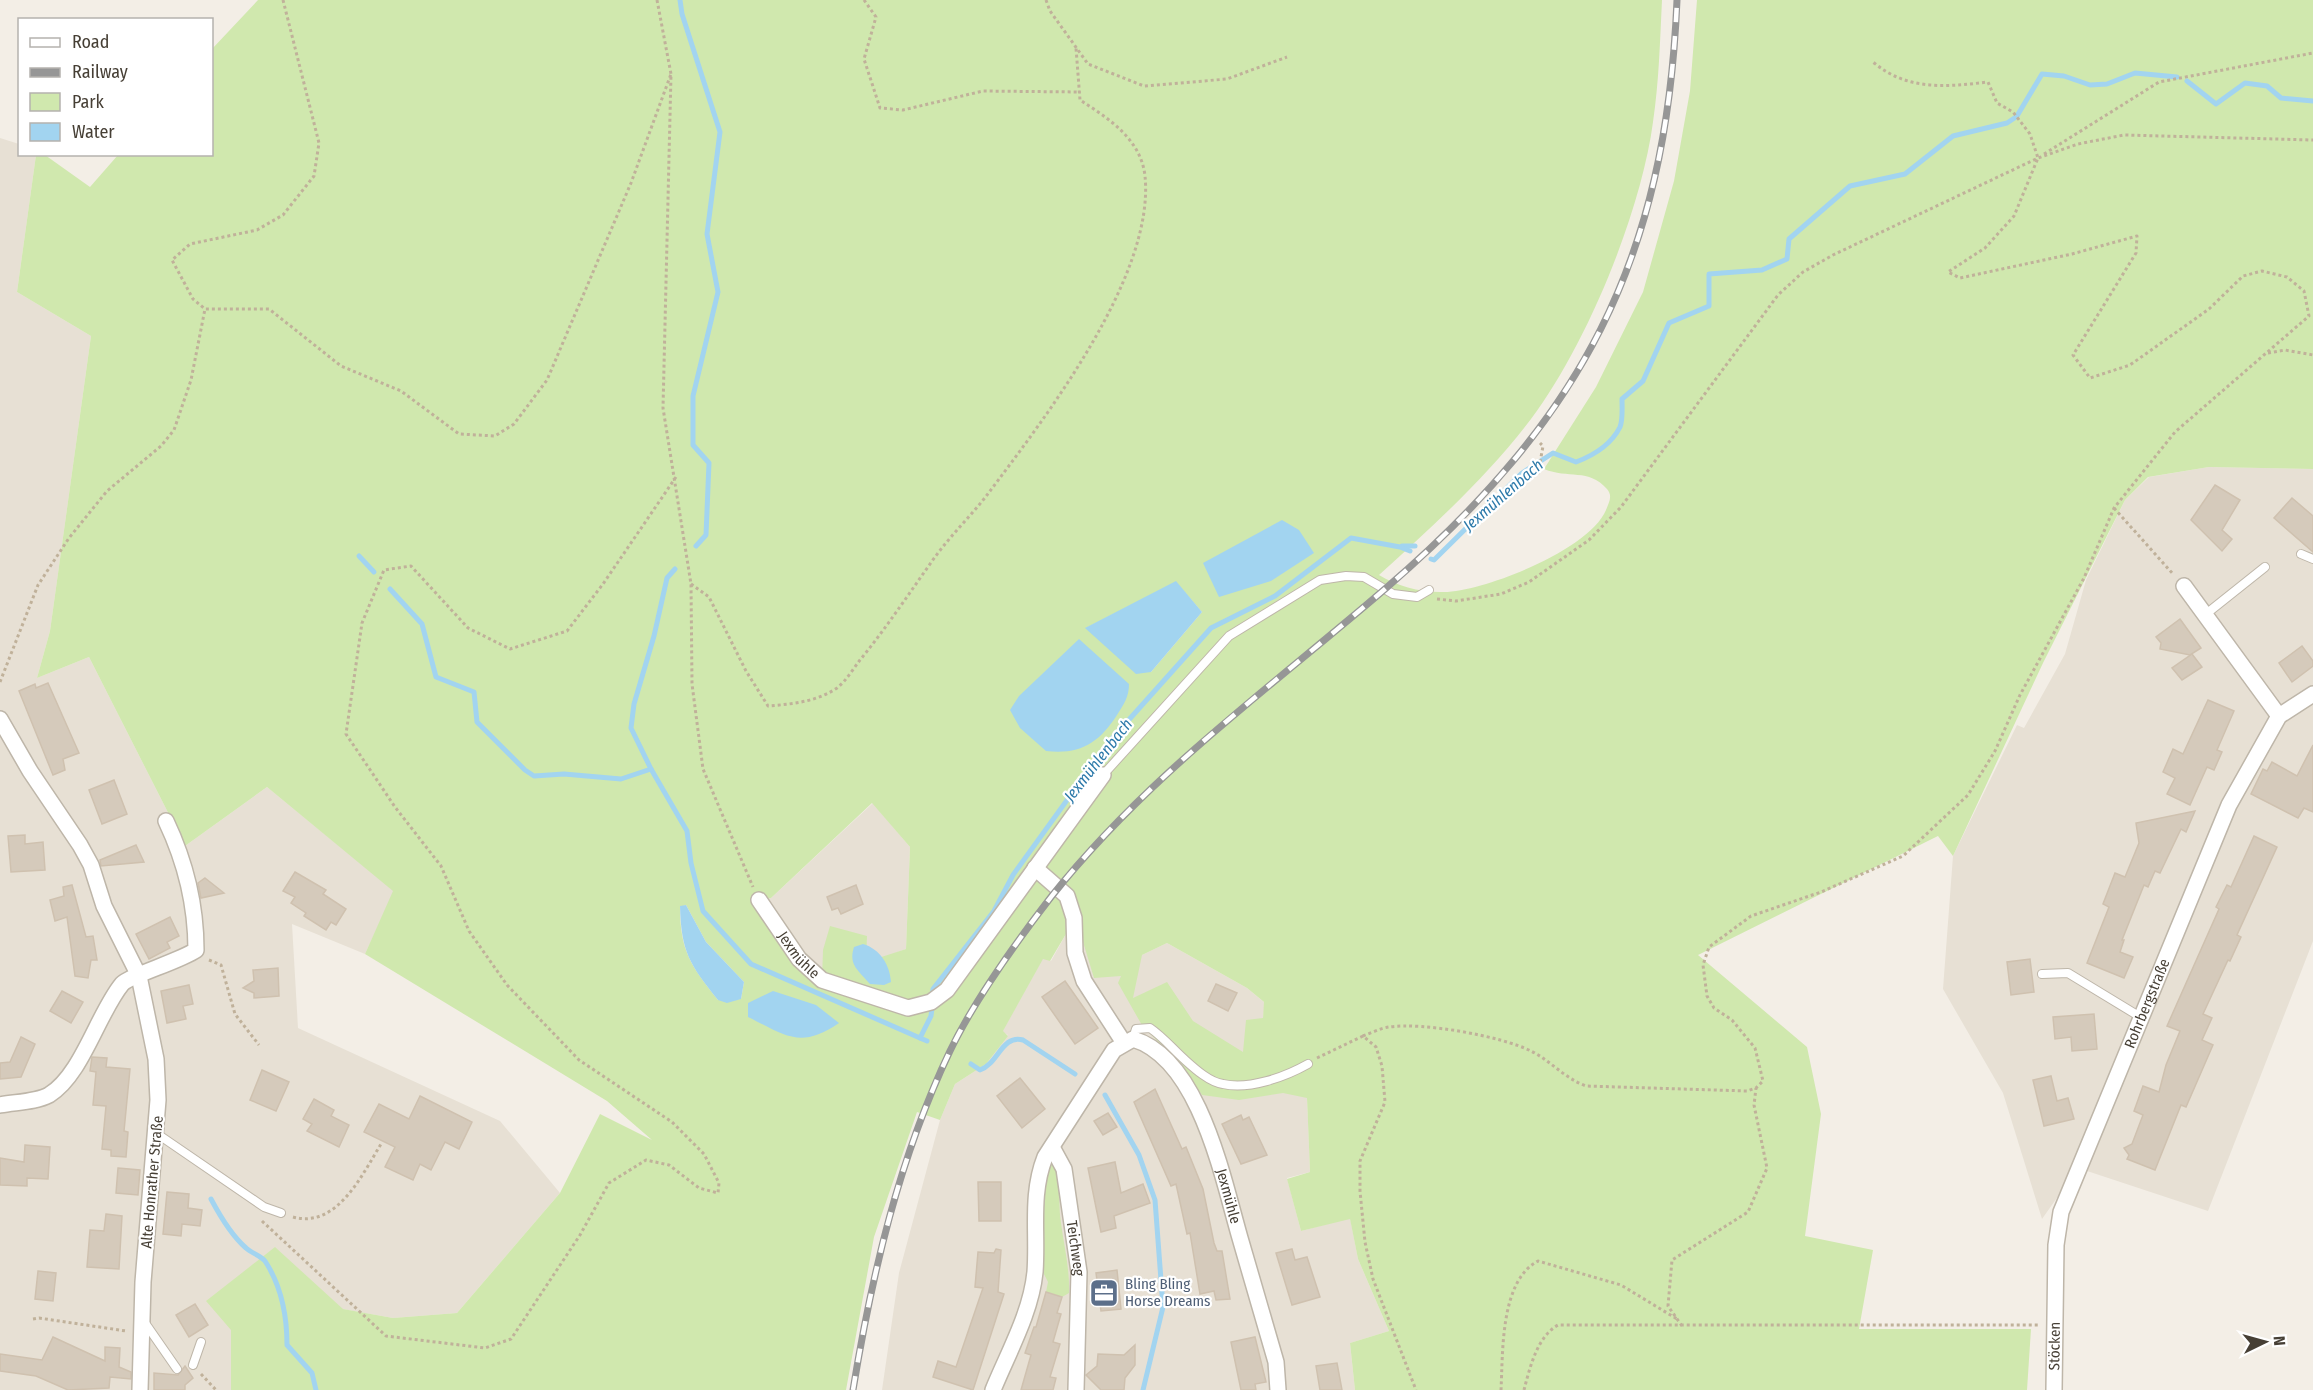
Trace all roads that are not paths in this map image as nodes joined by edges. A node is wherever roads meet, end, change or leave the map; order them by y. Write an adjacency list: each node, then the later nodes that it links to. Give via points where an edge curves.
1 (2301, 554): 2 (lane)
2 (2313, 559)
3 (2265, 567): 6 (lane)
4 (2184, 586): 6 (street)
5 (1429, 590): 10 (lane, via 1417,597 1393,594 1364,577 1320,580 1228,636)
6 (2206, 614): 8 (street)
7 (2313, 694): 8 (street, Rohrbergstraße)
8 (2279, 716): 16 (street, Rohrbergstraße, via 2229,805)
9 (0, 719): 15 (street, Alte Honrather Straße, via 91,865 104,906)
10 (1103, 776): 12 (street, Jexmühle)
11 (166, 820): 15 (street, via 178,846 193,907 196,950)
12 (1035, 868): 13 (street, Jexmühle, via 946,990 931,1002 908,1008 822,980 799,959); 17 (street, Jexmühle, via 1066,896 1074,918 1075,952 1083,981)
13 (759, 900)
14 (2042, 974): 16 (lane, via 2068,973)
15 (139, 976): 19 (street, via 123,982 58,1088 47,1096); 20 (street, Alte Honrather Straße, via 156,1059)
16 (2143, 1018): 23 (street, Rohrbergstraße, via 2061,1212 2056,1245)
17 (1128, 1041): 18 (lane, via 1136,1029 1150,1028 1203,1074 1223,1084 1267,1080); 21 (street, via 1114,1050 1093,1079); 31 (street, Jexmühle, via 1154,1048 1178,1075 1214,1146 1275,1362)
18 (1308, 1064)
19 (0, 1105)
20 (156, 1133): 22 (lane, via 264,1207); 24 (street, Alte Honrather Straße)
21 (1052, 1147): 29 (street, via 1038,1175 1035,1272 1029,1302); 30 (street, Teichweg, via 1064,1169 1079,1272)
22 (281, 1213)
23 (2056, 1304): 32 (street, Stöcken)
24 (142, 1326): 27 (lane); 28 (street, Alte Honrather Straße)
25 (201, 1342): 26 (lane)
26 (193, 1365)
27 (177, 1370)
28 (140, 1390)
29 (993, 1390)
30 (1076, 1390)
31 (1278, 1390)
32 (2054, 1390)

